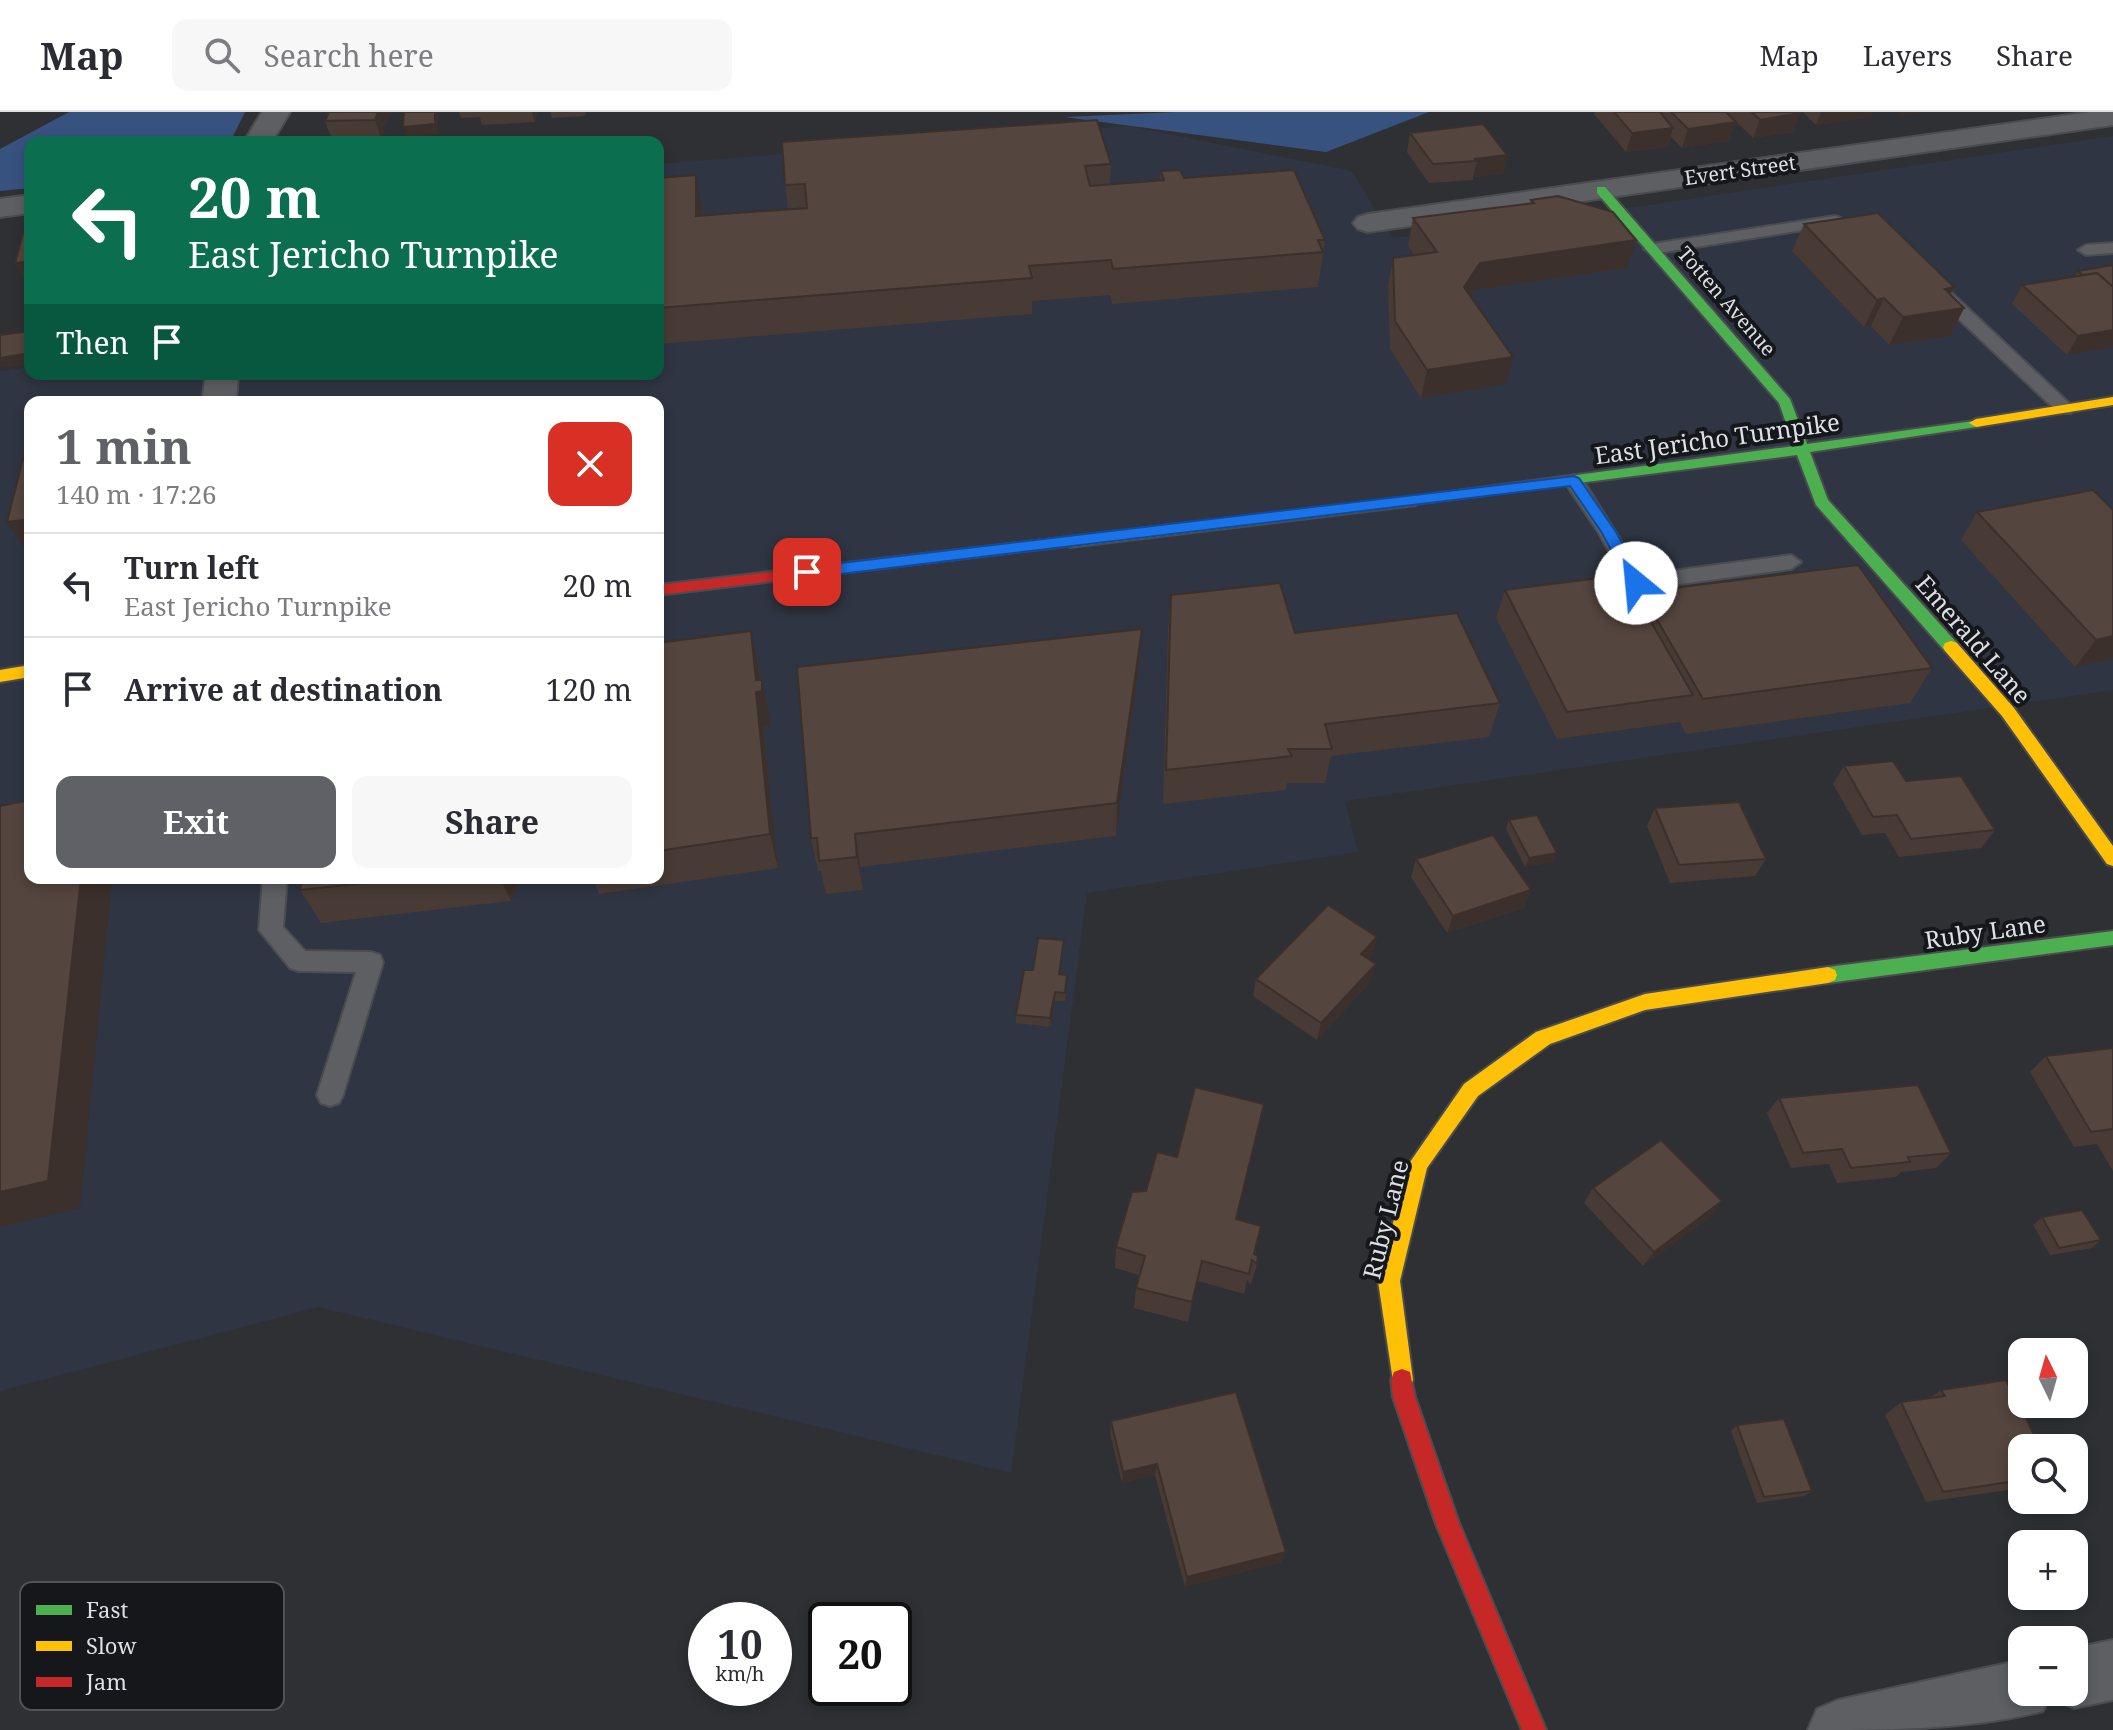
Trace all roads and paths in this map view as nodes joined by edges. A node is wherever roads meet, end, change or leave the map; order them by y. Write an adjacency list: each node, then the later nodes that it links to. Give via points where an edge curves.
1 (276, 112): 3 (street)
2 (2113, 117): 4 (street, Evert Street)
3 (262, 136)
4 (1601, 190): 8 (street, Evert Street); 10 (street, Totten Avenue)
5 (24, 205): 6 (street)
6 (0, 208)
7 (1860, 217): 10 (lane)
8 (1368, 223)
9 (2113, 248): 11 (lane)
10 (1652, 249): 15 (street, Totten Avenue, via 1785,402)
11 (2086, 250)
12 (1925, 278): 14 (lane)
13 (2113, 401): 14 (street, East Jericho Turnpike)
14 (2065, 409): 15 (street, East Jericho Turnpike)
15 (1803, 452): 16 (street, East Jericho Turnpike); 21 (street, Emerald Lane, via 1821,502 2008,712)
16 (1574, 481): 17 (lane, via 1636,583); 18 (street, East Jericho Turnpike)
17 (1791, 562)
18 (664, 589)
19 (24, 672): 20 (street)
20 (0, 676)
21 (2113, 859)
22 (275, 884): 24 (lane, via 271,930 299,961 371,962)
23 (2113, 938): 28 (street, Ruby Lane, via 1645,1002 1543,1038 1471,1090 1418,1165 1389,1281 1404,1397 1448,1524)
24 (330, 1095)
25 (2113, 1670): 26 (street)
26 (2088, 1675)
27 (2008, 1693): 29 (street)
28 (1534, 1730)
29 (1838, 1730)

